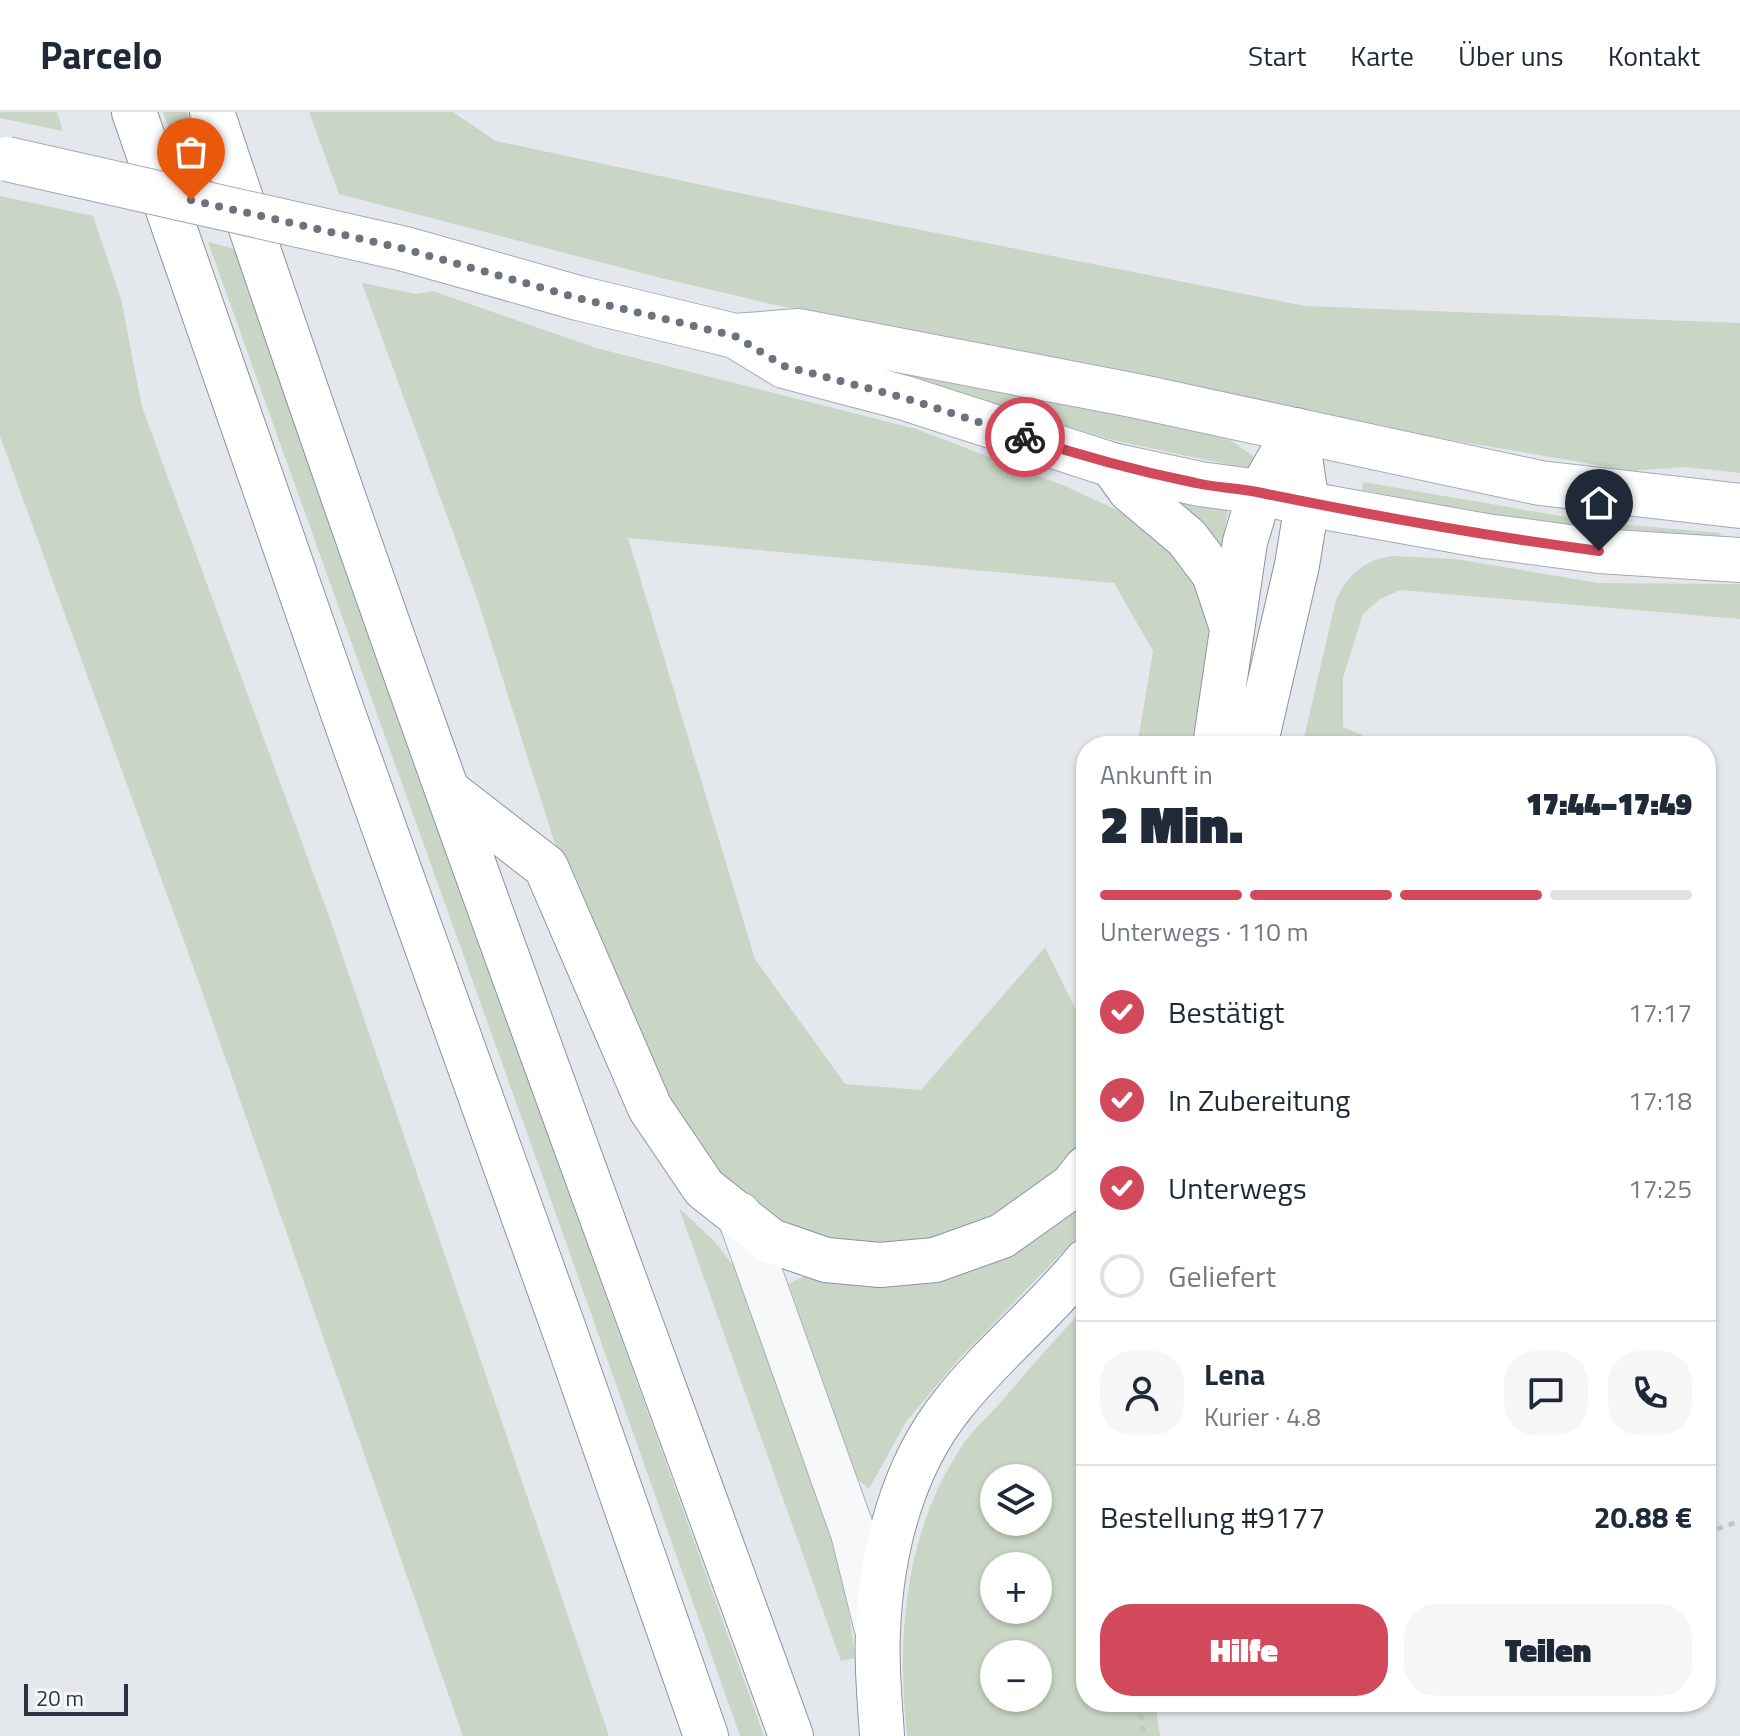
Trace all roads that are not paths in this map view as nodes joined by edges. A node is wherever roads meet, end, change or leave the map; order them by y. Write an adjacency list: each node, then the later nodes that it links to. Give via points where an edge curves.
1 (134, 112): 19 (main road)
2 (212, 112): 14 (main road)
3 (4, 158): 4 (main road, bridge, via 405,249)
4 (735, 336): 5 (main road, via 799,331); 6 (main road, via 784,366 905,398)
5 (1296, 430): 7 (main road); 8 (main road); 9 (main road, via 1540,483)
6 (1112, 465): 7 (main road); 11 (main road, via 1130,490 1187,538 1214,574)
7 (1260, 492): 8 (main road); 11 (main road, via 1245,542)
8 (1307, 504): 10 (main road, via 1599,551); 13 (main road)
9 (1740, 506)
10 (1740, 560)
11 (1231, 625): 12 (main road)
12 (1217, 736)
13 (1257, 736)
14 (449, 792): 16 (main road, via 546,867 650,1108 704,1188); 20 (main road)
15 (1076, 1181): 16 (main road, via 1002,1236 935,1260 880,1265 826,1260 771,1241)
16 (739, 1214): 18 (lane, via 853,1533)
17 (1076, 1273): 18 (main road, via 953,1404 920,1451 890,1535)
18 (878, 1632): 21 (main road)
19 (706, 1736)
20 (791, 1736)
21 (882, 1736)

